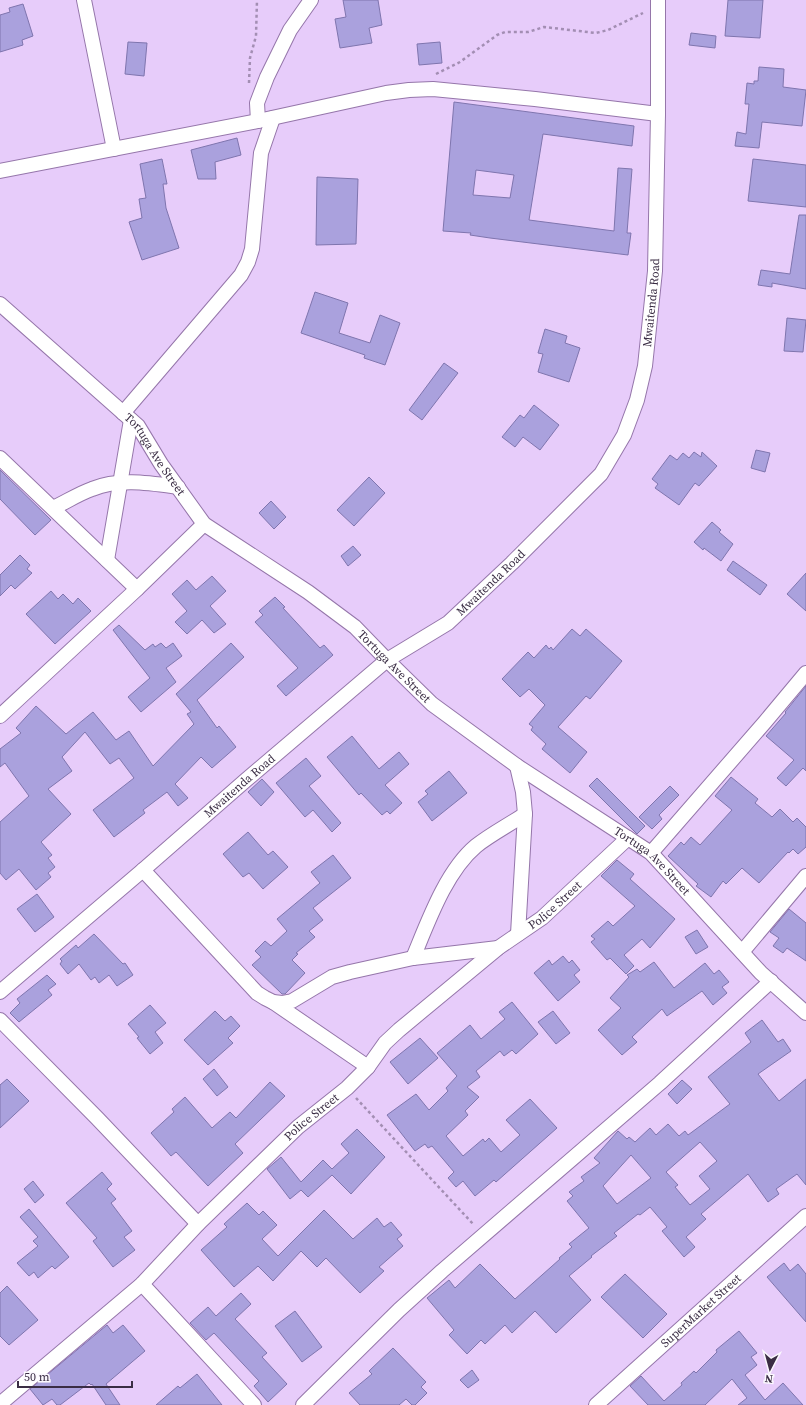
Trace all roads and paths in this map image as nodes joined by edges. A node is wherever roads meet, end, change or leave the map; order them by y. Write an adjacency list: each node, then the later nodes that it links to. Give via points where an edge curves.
1 (84, 0): 10 (street)
2 (257, 0): 6 (path, via 256,36 248,76 249,88)
3 (311, 0): 6 (street, via 290,30)
4 (658, 3): 5 (path, via 602,32 587,33 548,27 528,32 505,32 460,62); 7 (street, Mwaitenda Road)
5 (433, 76)
6 (257, 104): 9 (street)
7 (658, 114): 8 (street, via 433,89 386,93); 21 (street, Mwaitenda Road, via 655,271 645,366 637,400 624,435 600,474 512,563 448,623)
8 (273, 118): 9 (street); 13 (street, via 261,153 252,249 248,262 241,275)
9 (258, 121): 10 (street)
10 (114, 149): 11 (street)
11 (0, 171)
12 (0, 304): 13 (street, Tortuga Ave Street)
13 (127, 417): 15 (street); 16 (street, Tortuga Ave Street, via 138,426)
14 (0, 458): 17 (street)
15 (120, 482): 16 (street); 17 (street, via 93,488); 19 (street)
16 (178, 487): 18 (street, Tortuga Ave Street)
17 (53, 508): 19 (street)
18 (204, 524): 20 (street); 21 (street, Tortuga Ave Street, via 296,584 355,627)
19 (107, 560): 20 (street)
20 (137, 589): 23 (street)
21 (387, 660): 24 (street, Tortuga Ave Street, via 432,704); 28 (street, Mwaitenda Road)
22 (806, 673): 27 (street)
23 (0, 716)
24 (517, 766): 25 (street); 26 (street, Tortuga Ave Street)
25 (525, 814): 30 (street); 33 (street, via 476,846 458,865 437,901)
26 (628, 838): 27 (street, Tortuga Ave Street); 30 (street, Police Street, via 542,918)
27 (651, 853): 32 (street, Tortuga Ave Street)
28 (143, 870): 35 (street, Mwaitenda Road); 36 (street, via 257,993)
29 (806, 876): 32 (street)
30 (518, 934): 31 (street, Police Street)
31 (498, 948): 33 (street); 39 (street, Police Street, via 398,1030)
32 (742, 952): 34 (street, Tortuga Ave Street)
33 (413, 958): 36 (street, via 350,972 332,978 292,1001)
34 (771, 981): 37 (street, Tortuga Ave Street); 43 (street, via 660,1083)
35 (0, 992)
36 (273, 1002): 39 (street)
37 (806, 1013)
38 (0, 1020): 42 (street)
39 (368, 1067): 40 (street, Police Street)
40 (347, 1088): 42 (street, Police Street, via 298,1127); 43 (path)
41 (806, 1216): 48 (street, SuperMarket Street)
42 (198, 1224): 44 (street, Police Street)
43 (484, 1236): 47 (street, via 399,1310)
44 (142, 1284): 45 (street, Police Street); 46 (street)
45 (0, 1404)
46 (254, 1405)
47 (303, 1405)
48 (596, 1405)

